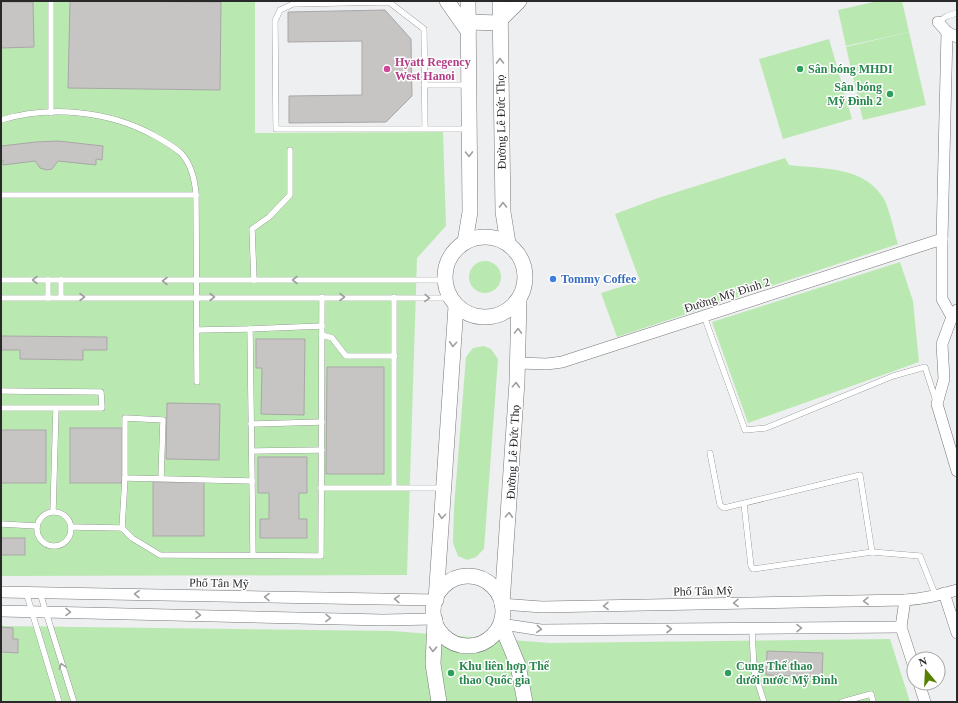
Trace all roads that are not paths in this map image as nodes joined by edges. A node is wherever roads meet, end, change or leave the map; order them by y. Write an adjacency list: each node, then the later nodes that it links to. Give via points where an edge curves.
1 (51, 1): 14 (lane)
2 (447, 1): 10 (main road)
3 (468, 1): 10 (main road)
4 (500, 1): 8 (main road, Đường Lê Đức Thọ)
5 (518, 1): 8 (main road)
6 (370, 2): 12 (lane, via 389,2 424,30); 16 (lane, via 293,4 280,10 275,21 276,129)
7 (957, 13): 9 (lane)
8 (500, 22): 10 (main road); 23 (main road, Đường Lê Đức Thọ, one-way to 8, via 503,212)
9 (938, 22): 11 (street)
10 (468, 27): 13 (main road)
11 (952, 35): 21 (street)
12 (424, 85): 13 (lane); 16 (lane)
13 (468, 85): 17 (main road)
14 (51, 113): 15 (lane); 20 (lane, via 82,114 124,121 169,144 186,160 195,181)
15 (1, 120)
16 (425, 128): 17 (lane)
17 (469, 129): 22 (main road, one-way to 22, via 470,212)
18 (290, 150): 27 (lane, via 290,195 269,217 252,229)
19 (1, 195): 20 (lane)
20 (196, 195): 29 (lane)
21 (942, 239): 38 (street, via 942,299); 39 (street, Đường Mỹ Đình 2)
22 (465, 242): 23 (main road, via 479,237 494,237); 28 (main road, via 455,249 448,260)
23 (508, 243): 36 (main road, via 523,261 525,284)
24 (1, 280): 25 (lane, one-way to 24)
25 (48, 280): 26 (lane); 34 (lane)
26 (61, 280): 29 (lane, one-way to 26); 35 (lane)
27 (254, 280): 28 (lane, one-way to 27); 29 (lane)
28 (445, 280): 37 (main road, via 445,286)
29 (197, 281): 30 (lane)
30 (197, 297): 31 (lane, one-way to 31); 35 (lane, one-way to 30); 42 (lane)
31 (322, 297): 32 (lane, one-way to 32); 40 (lane)
32 (394, 297): 37 (lane, one-way to 37); 44 (lane)
33 (1, 298): 34 (lane)
34 (48, 298): 35 (lane)
35 (61, 298)
36 (519, 300): 37 (main road, via 506,312 485,317 465,312); 45 (main road, Đường Lê Đức Thọ, one-way to 36)
37 (453, 302): 63 (main road, one-way to 63)
38 (954, 314): 48 (street, via 942,344 944,378)
39 (704, 316): 45 (street, Đường Mỹ Đình 2, via 562,362); 48 (lane, via 745,430 766,428 893,376 925,367)
40 (322, 326): 41 (lane); 43 (lane)
41 (250, 329): 42 (lane); 52 (lane)
42 (197, 330): 46 (lane)
43 (322, 335): 44 (lane, via 332,338 346,356); 51 (lane)
44 (394, 356): 61 (lane)
45 (518, 363): 79 (main road, Đường Lê Đức Thọ, one-way to 45)
46 (197, 382)
47 (1, 391): 50 (lane, via 102,392 102,409)
48 (937, 404): 56 (street)
49 (1, 408): 50 (lane)
50 (56, 409): 65 (lane)
51 (322, 422): 52 (lane); 53 (lane)
52 (251, 424): 54 (lane)
53 (322, 450): 54 (lane); 62 (lane)
54 (252, 451): 60 (lane)
55 (710, 453): 64 (lane, via 722,508)
56 (954, 454): 57 (street)
57 (957, 471)
58 (125, 478): 59 (lane); 59 (lane, via 125,418 163,420); 69 (lane)
59 (161, 478): 60 (lane)
60 (252, 481): 71 (lane)
61 (394, 487): 62 (lane); 63 (lane)
62 (322, 488): 71 (lane, via 321,556)
63 (444, 488): 77 (main road, one-way to 77)
64 (744, 504): 70 (lane, via 753,569); 70 (lane, via 860,475)
65 (53, 511): 67 (lane, via 42,516); 68 (lane, via 63,514)
66 (1, 524): 67 (lane)
67 (37, 526): 68 (lane, via 39,537 47,545 53,546 68,539)
68 (71, 527): 69 (lane)
69 (122, 528): 71 (lane, via 132,538 160,555)
70 (872, 552): 76 (lane, via 920,556)
71 (253, 555)
72 (957, 590): 76 (street, Phố Tân Mỹ)
73 (1, 592): 74 (street, Phố Tân Mỹ)
74 (26, 592): 75 (street, Phố Tân Mỹ); 81 (lane)
75 (40, 593): 77 (street, Phố Tân Mỹ, one-way to 75); 82 (lane)
76 (940, 594): 78 (street, Phố Tân Mỹ); 87 (street)
77 (436, 600): 79 (main road, via 444,585 465,576 477,577 487,582 496,589); 83 (main road)
78 (905, 600): 79 (street, Phố Tân Mỹ, one-way to 79, via 542,607); 85 (street)
79 (502, 604): 84 (main road, via 504,611)
80 (1, 610): 81 (street)
81 (31, 611): 82 (street); 90 (lane)
82 (45, 612): 83 (street, one-way to 83); 91 (lane, one-way to 82)
83 (434, 619): 84 (main road, via 444,637 466,646 488,640); 92 (main road, one-way to 92, via 433,664)
84 (501, 624): 86 (street, one-way to 86, via 542,630); 93 (main road, via 518,665)
85 (901, 627): 86 (street, one-way to 85); 88 (street)
86 (752, 629): 94 (lane, via 754,671)
87 (957, 633)
88 (909, 651)
89 (922, 691): 97 (street)
90 (59, 702)
91 (74, 702)
92 (440, 702)
93 (525, 702)
94 (764, 702)
95 (842, 702): 96 (lane, via 871,694)
96 (873, 702)
97 (925, 702)

